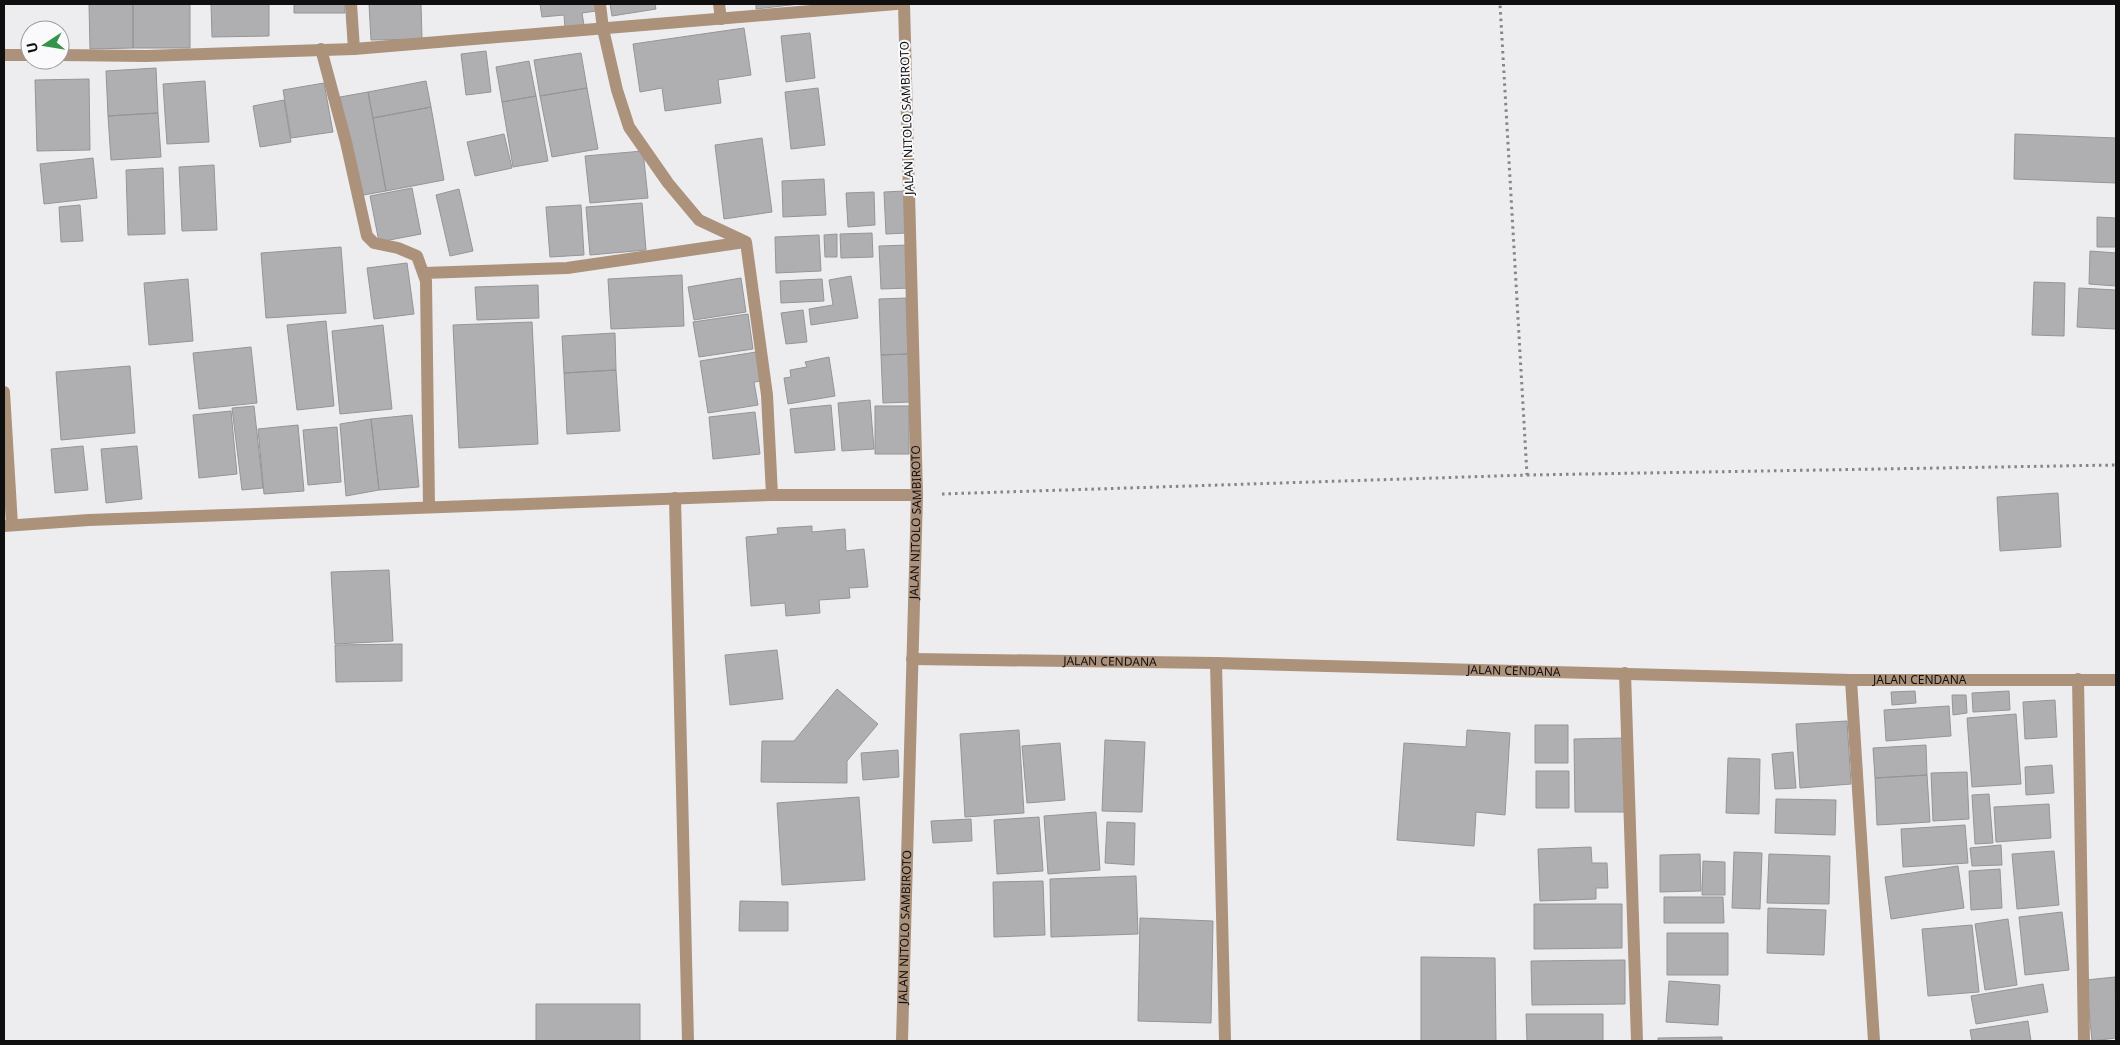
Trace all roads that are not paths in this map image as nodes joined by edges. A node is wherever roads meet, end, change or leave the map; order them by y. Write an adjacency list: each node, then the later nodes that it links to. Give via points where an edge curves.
1 (351, 4): 9 (street)
2 (600, 4): 7 (street)
3 (719, 4): 6 (street)
4 (896, 4): 6 (street)
5 (904, 4): 17 (street, JALAN NITOLO SAMBIROTO)
6 (721, 19): 7 (street)
7 (603, 29): 9 (street); 13 (street, via 629,127 698,220)
8 (321, 49): 9 (street); 12 (street, via 146,56); 14 (street, via 367,236 374,243 416,256)
9 (354, 49)
10 (4, 55): 11 (street)
11 (20, 55)
12 (70, 55)
13 (746, 242): 14 (street, via 567,268); 16 (street, via 767,395)
14 (424, 273): 19 (street)
15 (4, 392): 20 (street)
16 (772, 495): 17 (street); 18 (street)
17 (917, 495): 21 (street, JALAN NITOLO SAMBIROTO)
18 (675, 498): 19 (street); 27 (street)
19 (429, 507): 20 (street)
20 (8, 526)
21 (912, 660): 22 (street, JALAN CENDANA); 28 (street, JALAN NITOLO SAMBIROTO)
22 (1216, 662): 23 (street, JALAN CENDANA); 29 (street)
23 (1625, 673): 25 (street, JALAN CENDANA); 30 (street)
24 (2078, 678): 25 (street, JALAN CENDANA); 26 (street, JALAN CENDANA); 32 (street)
25 (1851, 680): 31 (street)
26 (2116, 680)
27 (688, 1041)
28 (902, 1041)
29 (1225, 1041)
30 (1636, 1041)
31 (1874, 1041)
32 (2084, 1041)

